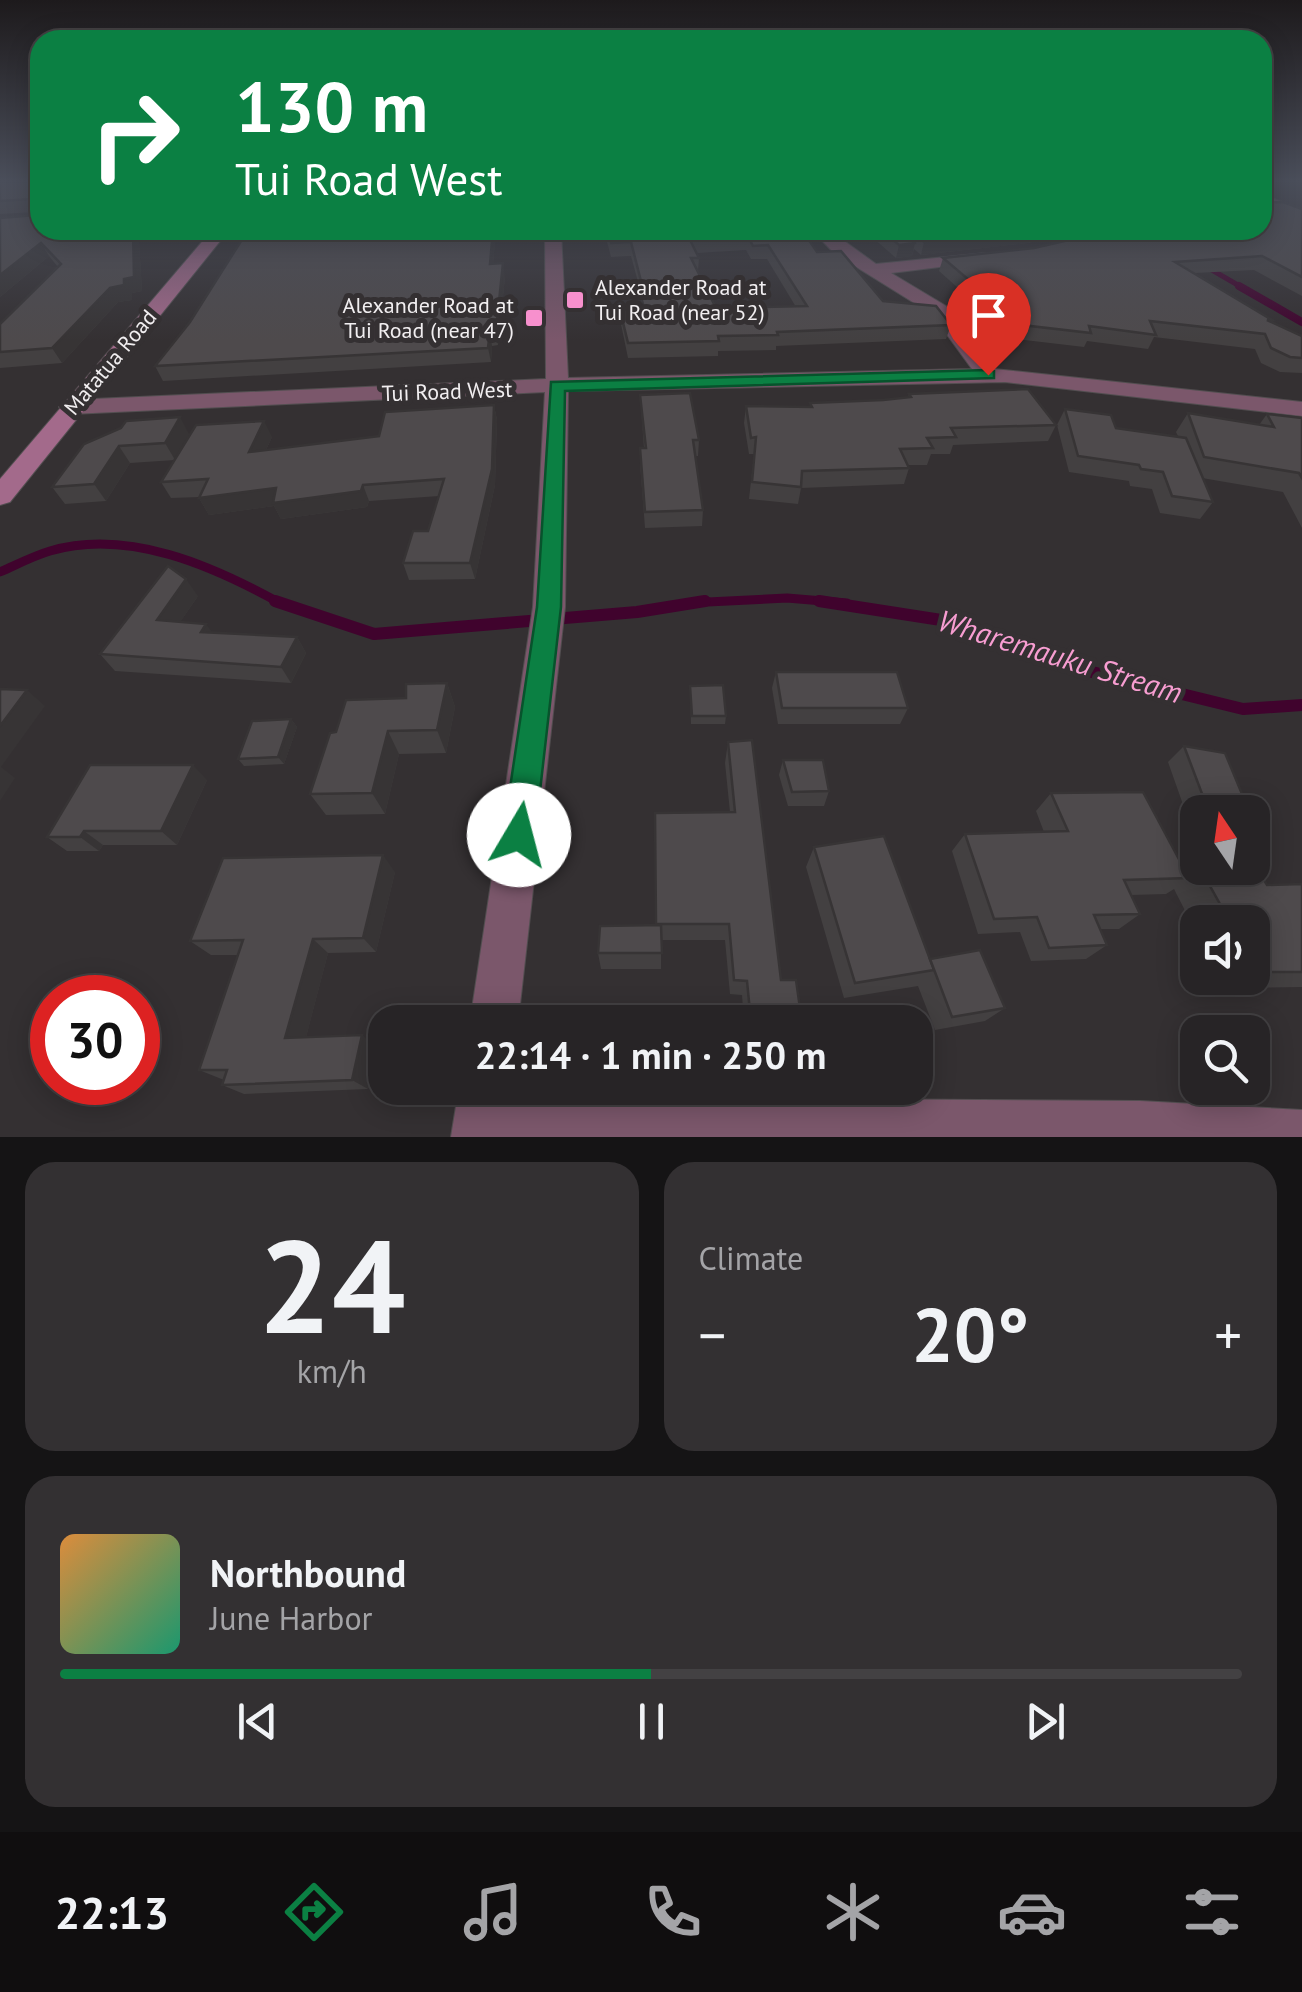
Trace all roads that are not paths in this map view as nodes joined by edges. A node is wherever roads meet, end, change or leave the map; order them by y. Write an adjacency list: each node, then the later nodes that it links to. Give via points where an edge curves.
1 (213, 240): 8 (main road, Matatua Road)
2 (553, 240): 7 (street)
3 (831, 240): 5 (street)
4 (994, 256): 5 (street)
5 (876, 269): 6 (street, via 939,310)
6 (988, 375): 7 (street, Tui Road West); 9 (street, Tui Road West)
7 (557, 386): 8 (street, Tui Road West); 11 (street, via 549,607)
8 (71, 407): 10 (main road, Matatua Road)
9 (1302, 409)
10 (0, 496)
11 (496, 1005)
12 (481, 1116): 13 (street, via 1140,1127)
13 (1302, 1137)

